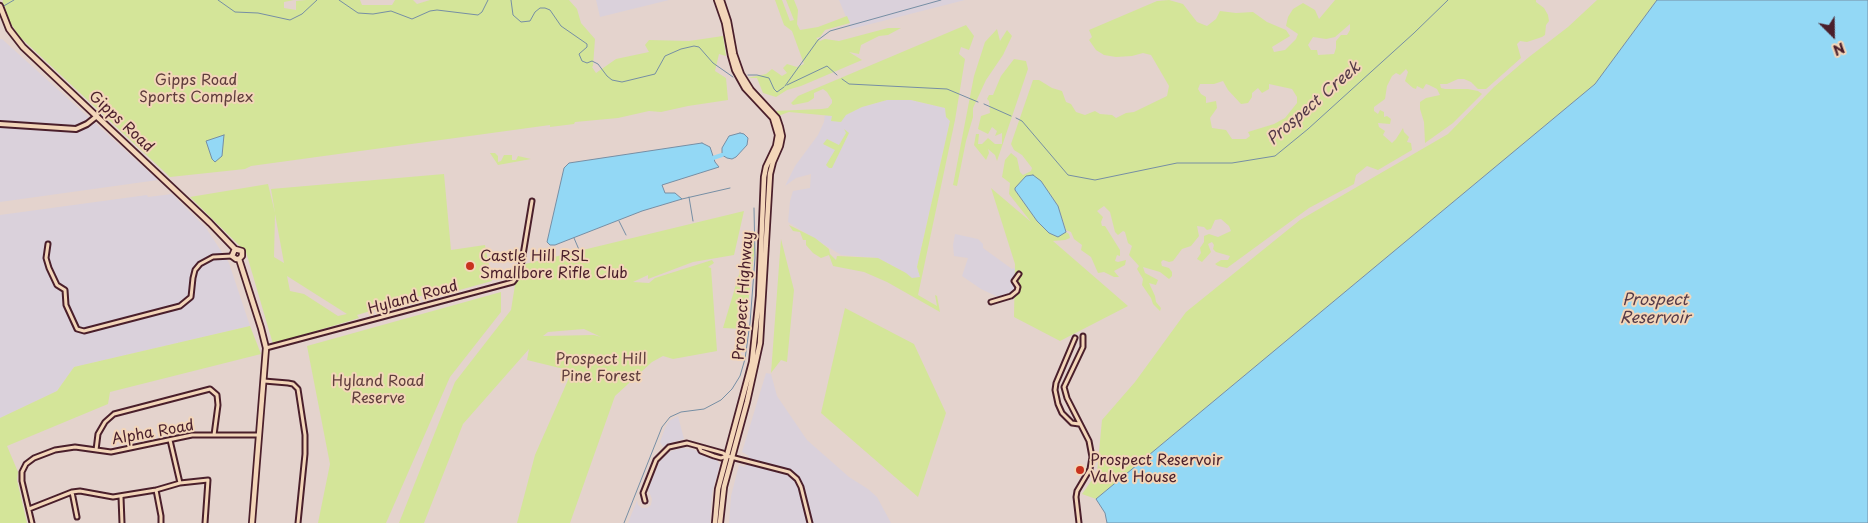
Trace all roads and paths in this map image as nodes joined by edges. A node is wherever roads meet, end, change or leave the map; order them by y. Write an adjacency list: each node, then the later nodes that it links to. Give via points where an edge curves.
1 (717, 0): 4 (main road)
2 (721, 0): 4 (main road, via 730,28)
3 (0, 6): 5 (main road, Gipps Road, via 18,42)
4 (733, 59): 23 (main road, Prospect Highway, via 743,82 774,121 778,139 764,175 759,303 752,362)
5 (97, 116): 6 (street, via 76,129); 9 (main road, Gipps Road)
6 (0, 124)
7 (532, 201): 16 (street, Hyland Road, via 520,273 513,282)
8 (48, 244): 10 (street, via 46,258 49,268 57,285 64,290 66,305 77,329 84,331 180,306 191,297 195,270 200,264 213,257)
9 (235, 249): 10 (main road); 11 (main road, via 242,251)
10 (232, 256): 11 (main road)
11 (239, 259): 16 (main road)
12 (1019, 274): 13 (street, via 1014,281 1017,291)
13 (991, 302)
14 (1083, 336): 18 (street, via 1084,344 1064,387)
15 (1075, 338): 18 (street, via 1055,390 1062,413)
16 (266, 348): 17 (main road)
17 (264, 382): 20 (main road); 36 (street, via 293,384 298,389 305,435)
18 (1080, 424): 40 (street, via 1089,441 1092,457 1088,474 1077,491)
19 (214, 435): 20 (street, Alpha Road); 21 (street, Alpha Road); 22 (street, via 218,405 217,395 210,389 114,414 98,434)
20 (259, 435): 35 (main road)
21 (170, 440): 22 (street, Alpha Road, via 111,452); 24 (street)
22 (96, 450): 29 (street, Alpha Road, via 75,446 64,448 26,464 22,481)
23 (730, 457): 28 (street, via 714,456 683,443 669,447 653,466 643,493); 37 (main road, Prospect Highway, via 716,497); 38 (main road, Prospect Highway); 39 (street, via 789,472 801,487)
24 (180, 483): 25 (street); 34 (street, via 208,480)
25 (156, 490): 27 (street); 33 (street)
26 (72, 492): 27 (street); 29 (street); 30 (street)
27 (121, 497): 32 (street)
28 (644, 501)
29 (28, 509): 31 (street, Alpha Road)
30 (77, 517)
31 (32, 523)
32 (122, 523)
33 (160, 523)
34 (205, 523)
35 (252, 523)
36 (298, 523)
37 (714, 523)
38 (720, 523)
39 (810, 523)
40 (1078, 523)

